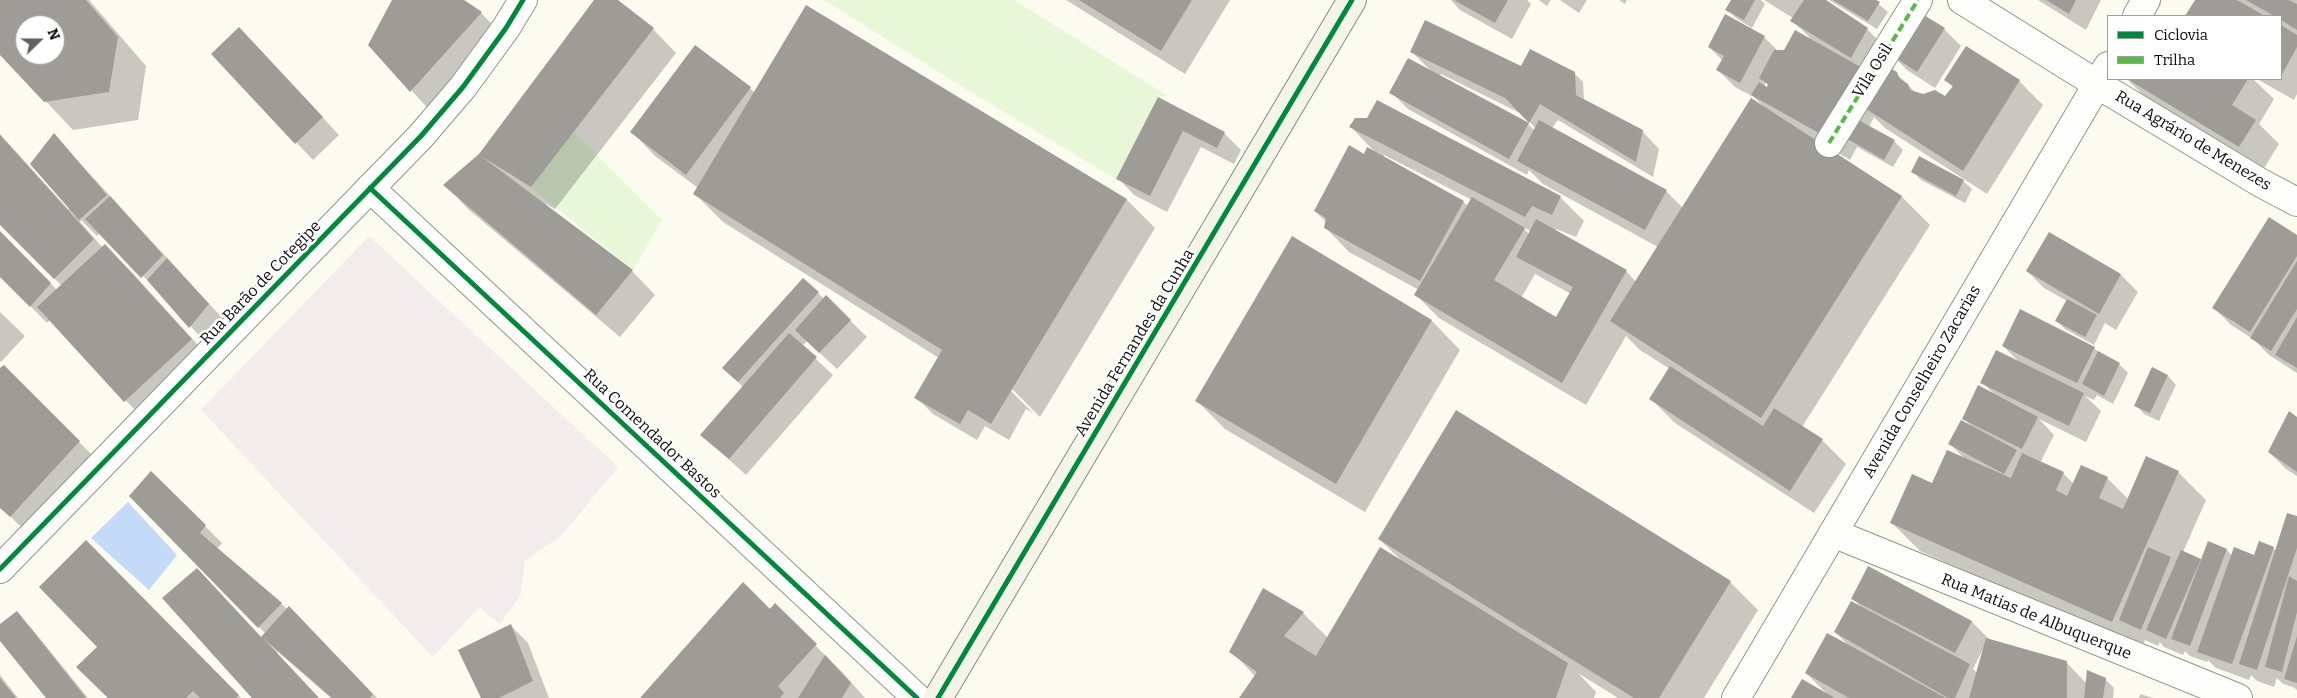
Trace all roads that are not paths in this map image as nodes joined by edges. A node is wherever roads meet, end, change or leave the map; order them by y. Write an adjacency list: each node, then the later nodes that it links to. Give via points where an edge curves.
1 (522, 0): 10 (street, Rua Barão de Cotegipe, via 463,87)
2 (1352, 0): 15 (main road, Avenida Fernandes da Cunha)
3 (1918, 0): 9 (street, Vila Osil)
4 (1962, 0): 7 (street, Rua Agrário de Menezes)
5 (2146, 0): 6 (street)
6 (2138, 15)
7 (2103, 75): 12 (street, Avenida Conselheiro Zacarias)
8 (2110, 80): 11 (street, Rua Agrário de Menezes, via 2261,183)
9 (1829, 143)
10 (370, 188): 13 (street, Rua Barão de Cotegipe); 14 (street, Rua Comendador Bastos)
11 (2297, 202)
12 (1833, 534): 16 (street, Avenida Conselheiro Zacarias); 17 (street, Rua Matias de Albuquerque)
13 (4, 558)
14 (916, 698)
15 (938, 698)
16 (1736, 698)
17 (2238, 698)

